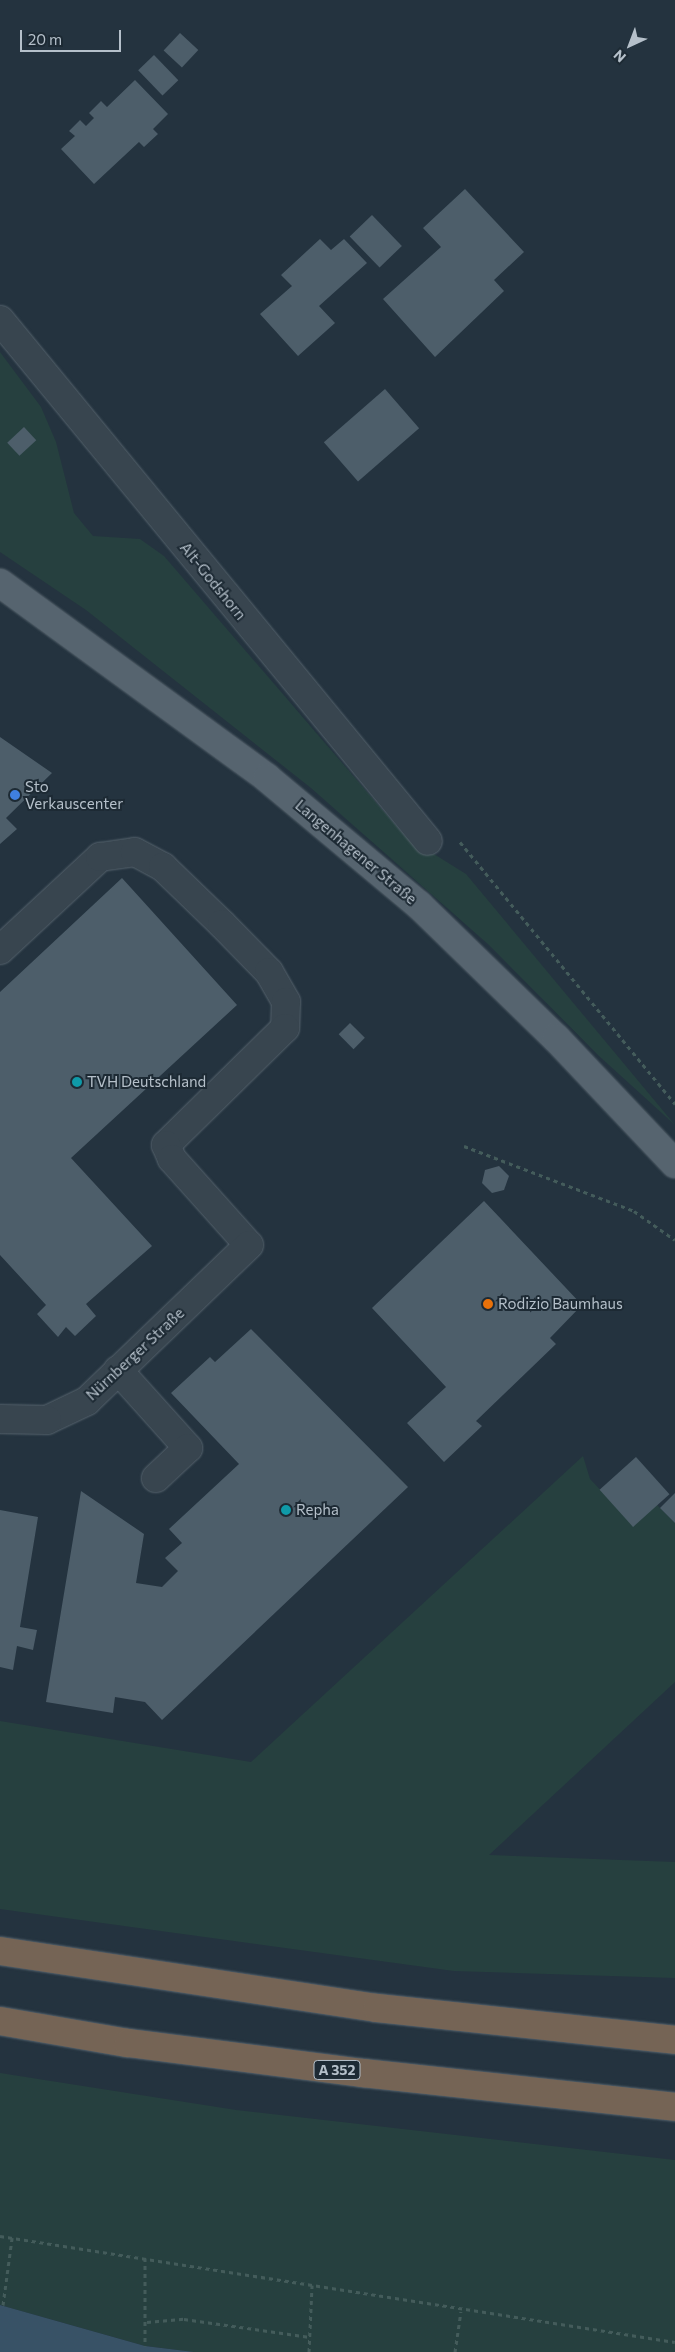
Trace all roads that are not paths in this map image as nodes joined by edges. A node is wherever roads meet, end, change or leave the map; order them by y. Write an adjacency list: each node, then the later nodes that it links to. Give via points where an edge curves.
1 (0, 320): 3 (street, Alt-Godshorn)
2 (0, 583): 5 (main road, Langenhagener Straße, via 267,778 419,905 556,1038)
3 (428, 841)
4 (0, 950): 6 (street, Nürnberger Straße, via 100,857 135,852 162,866 269,972 286,1002 285,1028 166,1145 172,1159 249,1245)
5 (675, 1164)
6 (118, 1370): 7 (street, Nürnberger Straße, via 87,1401 47,1420); 8 (street, via 188,1448)
7 (0, 1418)
8 (156, 1478)
9 (0, 1952): 11 (highway, via 376,2008)
10 (0, 2021): 12 (highway, A 352, via 128,2043 353,2072)
11 (675, 2040)
12 (675, 2107)

